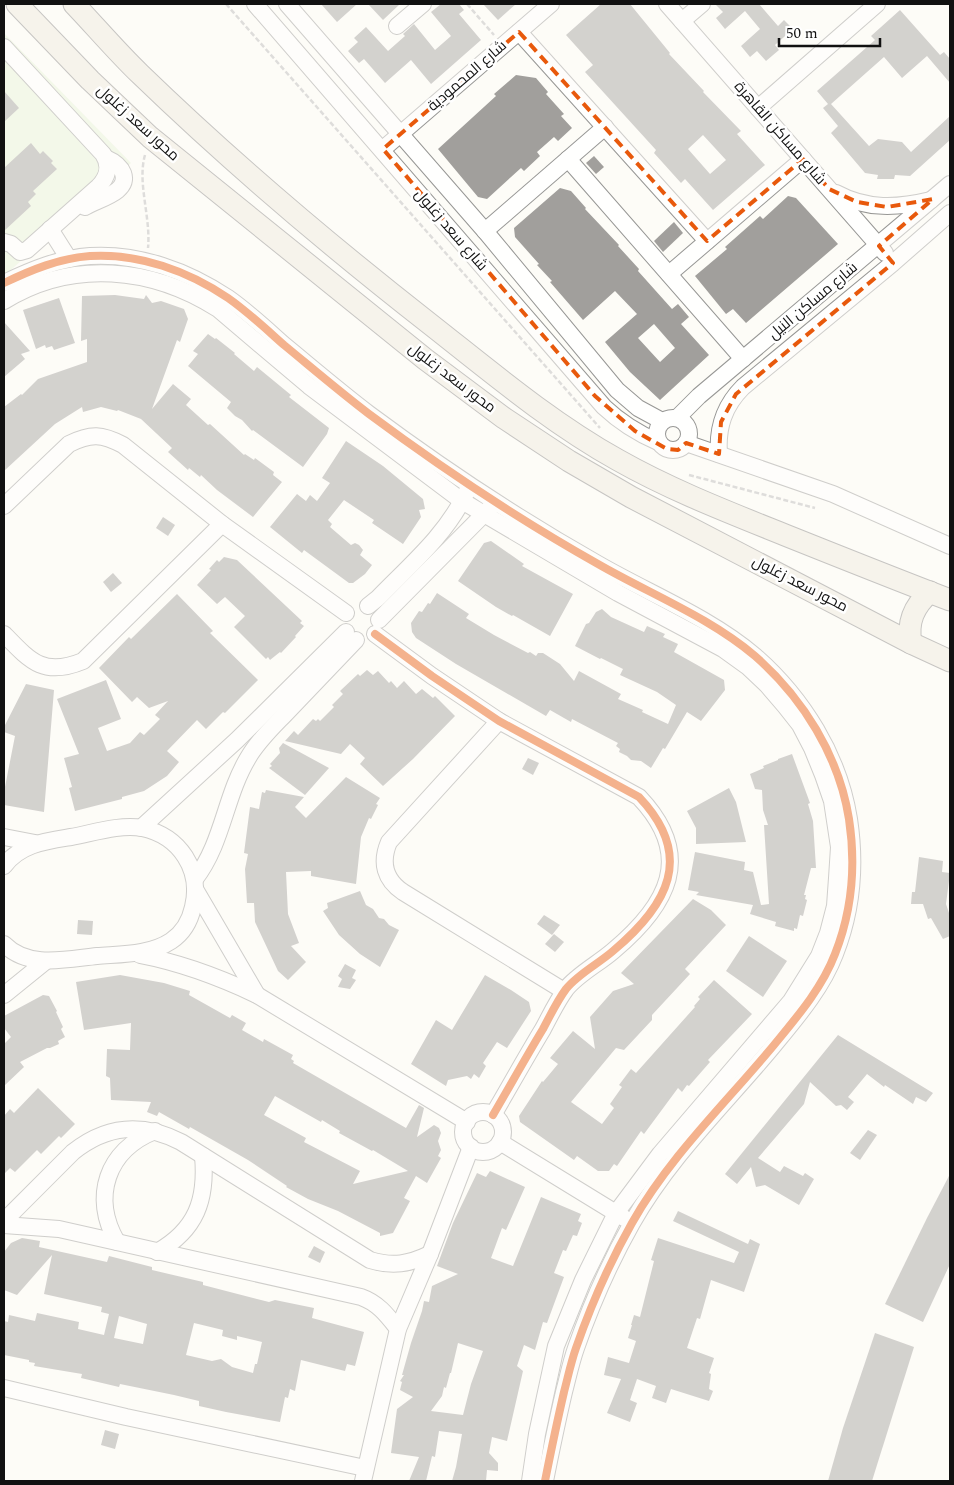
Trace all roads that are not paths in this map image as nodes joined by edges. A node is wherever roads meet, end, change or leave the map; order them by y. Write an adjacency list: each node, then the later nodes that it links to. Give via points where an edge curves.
1 (17, 4): 54 (main road, محور سعد زغلول, via 150,137 425,359 504,418 631,497)
2 (74, 4): 47 (main road, محور سعد زغلول, via 138,72 283,205 514,392 574,434 666,485)
3 (255, 4): 17 (street, شارع سعد زغلول)
4 (287, 4): 16 (street, شارع سعد زغلول)
5 (423, 4): 11 (street)
6 (551, 4): 12 (street, شارع المحمودية)
7 (667, 4): 10 (street, شارع مساكن القاهرة)
8 (702, 4): 10 (street)
9 (877, 4): 14 (street)
10 (682, 21): 14 (street, شارع مساكن القاهرة)
11 (397, 26)
12 (519, 32): 15 (street); 16 (street, شارع المحمودية)
13 (4, 47): 25 (street, via 106,158 107,173 102,183)
14 (758, 108): 18 (street, شارع مساكن القاهرة)
15 (606, 127): 19 (street); 26 (street)
16 (401, 133): 17 (street, شارع المحمودية); 24 (street, شارع سعد زغلول)
17 (383, 149): 36 (street, شارع سعد زغلول)
18 (803, 159): 21 (street, شارع مساكن القاهرة); 26 (street)
19 (568, 160): 24 (street); 31 (street)
20 (950, 184): 22 (street, شارع مساكن النيل)
21 (829, 189): 22 (street, via 850,200 872,206 902,206); 28 (street, شارع مساكن القاهرة)
22 (933, 199): 28 (street, شارع مساكن النيل)
23 (950, 212): 30 (street, شارع مساكن النيل)
24 (485, 230): 34 (street, شارع سعد زغلول)
25 (52, 231): 27 (street, via 22,252); 29 (street)
26 (707, 241): 31 (street)
27 (4, 242)
28 (879, 246): 30 (street, شارع مساكن القاهرة); 35 (street, شارع مساكن النيل)
29 (69, 259): 32 (street, via 35,269); 41 (street, via 106,256 146,261 187,275 217,291)
30 (893, 263): 40 (street, شارع مساكن النيل, via 739,390 721,422)
31 (669, 274): 35 (street)
32 (4, 284)
33 (4, 301): 41 (street, via 48,281 86,273 143,277 177,287 218,309 309,386)
34 (585, 352): 36 (street); 37 (street, شارع سعد زغلول, via 627,400)
35 (743, 359): 37 (street, شارع مساكن النيل)
36 (568, 366): 38 (street, شارع سعد زغلول, via 613,416)
37 (669, 420): 38 (street, via 656,431); 39 (street, via 682,420 688,428)
38 (658, 442): 39 (street, via 672,450 678,450)
39 (686, 443): 40 (street)
40 (719, 454): 46 (street, via 833,494)
41 (466, 493): 42 (street); 44 (street); 49 (street, via 435,540)
42 (496, 504): 44 (street); 75 (street, via 617,576 710,624 755,656 810,718 835,768 845,798 853,845 852,879 848,912 834,956 807,1005 672,1163)
43 (4, 506): 45 (street, via 69,444 96,436 110,438 123,445)
44 (483, 514): 51 (street); 74 (street, via 618,593 724,649 748,667 800,725 824,775 832,801 839,847 836,897 819,956 791,1001 660,1154)
45 (222, 524): 50 (street); 52 (street, via 84,661 50,668 33,662)
46 (950, 546)
47 (930, 592): 48 (main road, محور سعد زغلول); 54 (main road, via 914,611 910,626)
48 (950, 600)
49 (368, 606): 50 (street, via 358,605); 51 (street, via 375,612)
50 (346, 613): 53 (street, via 344,626)
51 (377, 627): 53 (street, via 366,640); 56 (street, via 432,676)
52 (4, 634)
53 (351, 636): 57 (street); 61 (street, via 249,756 235,783 213,852)
54 (911, 643): 55 (main road, محور سعد زغلول)
55 (950, 662)
56 (499, 720): 65 (street, via 639,797 654,813 664,832 670,856 663,894 653,910 614,950); 65 (street, via 389,842 385,870 395,887)
57 (141, 828): 59 (street, via 121,828); 61 (street, via 160,834 176,845 188,860)
58 (4, 837): 59 (street)
59 (34, 843): 60 (street, via 18,852)
60 (4, 866)
61 (195, 884): 63 (street, via 191,917 180,934 154,949); 67 (street)
62 (4, 944): 64 (street, via 22,957)
63 (131, 954): 64 (street); 67 (street, via 196,968)
64 (46, 961): 66 (street)
65 (564, 991): 68 (street)
66 (4, 995)
67 (256, 995): 69 (street)
68 (494, 1115): 69 (street, via 482,1112); 71 (street, via 503,1130)
69 (466, 1122): 72 (street, via 464,1132)
70 (155, 1131): 73 (street); 76 (street, via 117,1130 93,1138 73,1152); 77 (street, via 126,1148 108,1177 104,1211)
71 (500, 1142): 72 (street, via 487,1151); 74 (street)
72 (471, 1147): 79 (street)
73 (203, 1156): 78 (street, via 205,1182 196,1214 175,1240); 79 (street, via 370,1260 395,1265)
74 (616, 1213): 75 (street); 83 (street, via 583,1280 556,1346)
75 (633, 1222): 84 (street, via 602,1284 574,1352)
76 (4, 1223): 77 (street, via 60,1229)
77 (117, 1242): 78 (street)
78 (157, 1252): 80 (street, via 361,1297 383,1309)
79 (430, 1254): 80 (street)
80 (398, 1329): 82 (street)
81 (4, 1388): 82 (street)
82 (364, 1475)
83 (530, 1481)
84 (545, 1481)

